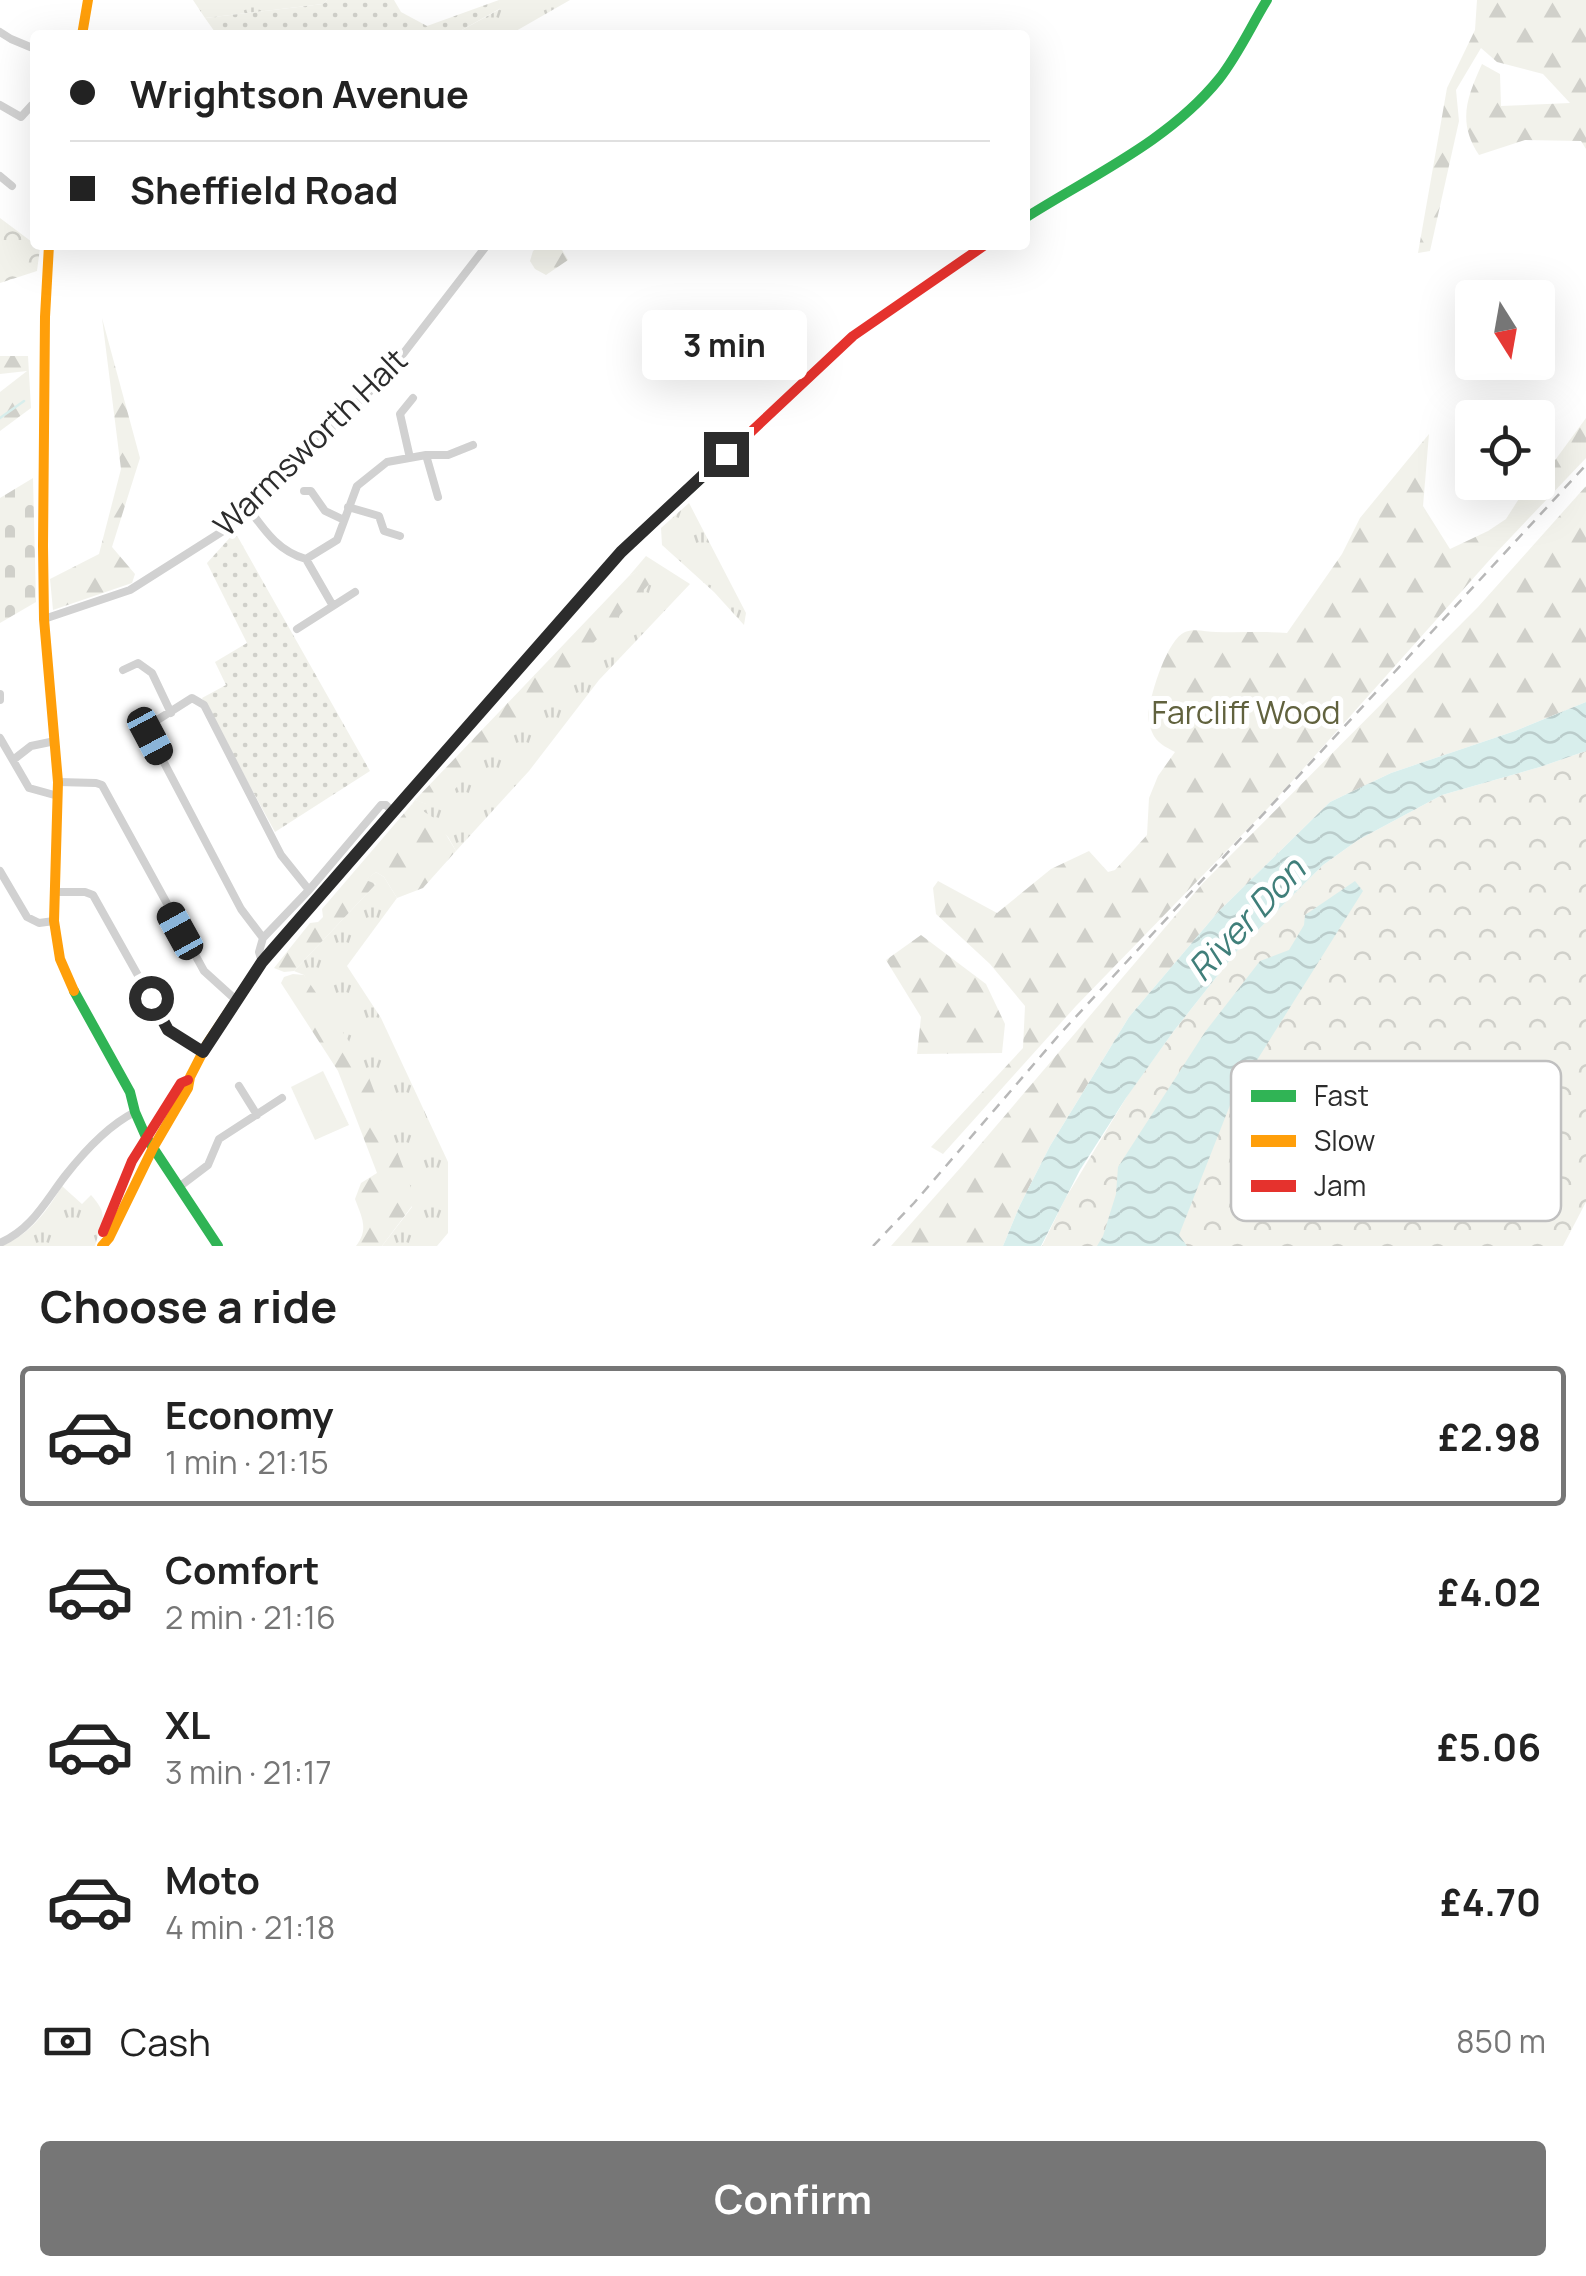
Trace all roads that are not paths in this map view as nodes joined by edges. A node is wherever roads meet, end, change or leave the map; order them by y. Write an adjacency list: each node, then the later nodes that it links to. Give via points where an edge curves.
1 (88, 0): 3 (main road)
2 (1267, 0): 10 (main road, via 1194,106)
3 (83, 30)
4 (0, 32): 5 (street)
5 (30, 46)
6 (0, 105): 7 (street, via 22,118)
7 (30, 108)
8 (0, 176): 9 (street)
9 (12, 186)
10 (1030, 215)
11 (49, 250): 27 (main road)
12 (483, 250): 21 (street, Warmsworth Halt, via 386,376)
13 (978, 250): 36 (main road, via 853,336 621,552)
14 (413, 398): 17 (street, via 400,414)
15 (473, 446): 16 (street)
16 (426, 455): 17 (street); 19 (street)
17 (410, 458): 20 (street, via 387,462 357,486)
18 (310, 489): 22 (street, via 325,511)
19 (438, 497)
20 (348, 508): 22 (street); 23 (street, via 379,516 384,531)
21 (249, 509): 24 (street, via 274,542); 27 (street, Warmsworth Halt, via 130,590)
22 (344, 520): 24 (street, via 338,540)
23 (400, 536)
24 (306, 559): 26 (street)
25 (355, 592): 26 (street)
26 (333, 606): 28 (street)
27 (44, 619): 32 (main road)
28 (297, 629)
29 (122, 670): 30 (street, via 138,662 152,673)
30 (171, 713): 38 (street, via 192,698 204,705 281,855); 41 (street, via 151,724 150,736 241,909)
31 (0, 738): 33 (street)
32 (55, 742): 33 (street, via 31,746); 34 (main road)
33 (13, 760): 35 (street, via 29,788)
34 (58, 782): 35 (main road); 43 (street, via 102,785 197,960)
35 (58, 796): 39 (main road)
36 (393, 812): 38 (street, via 381,805); 42 (main road)
37 (0, 870): 40 (street, via 27,917)
38 (309, 890): 41 (street)
39 (54, 892): 40 (main road); 44 (street, via 94,895 168,1030)
40 (54, 920): 48 (main road, via 64,973 130,1092)
41 (263, 938): 42 (street)
42 (262, 962): 43 (main road)
43 (236, 1000): 44 (main road)
44 (203, 1052): 45 (main road)
45 (188, 1080): 50 (main road); 51 (main road)
46 (239, 1086): 49 (street)
47 (282, 1098): 49 (street)
48 (134, 1112): 50 (main road); 53 (street, via 73,1167 32,1222)
49 (257, 1114): 52 (street, via 219,1139 208,1166)
50 (146, 1137): 51 (main road); 54 (main road)
51 (153, 1148): 52 (main road); 54 (main road)
52 (179, 1186): 55 (main road)
53 (0, 1243)
54 (102, 1245)
55 (218, 1246)

